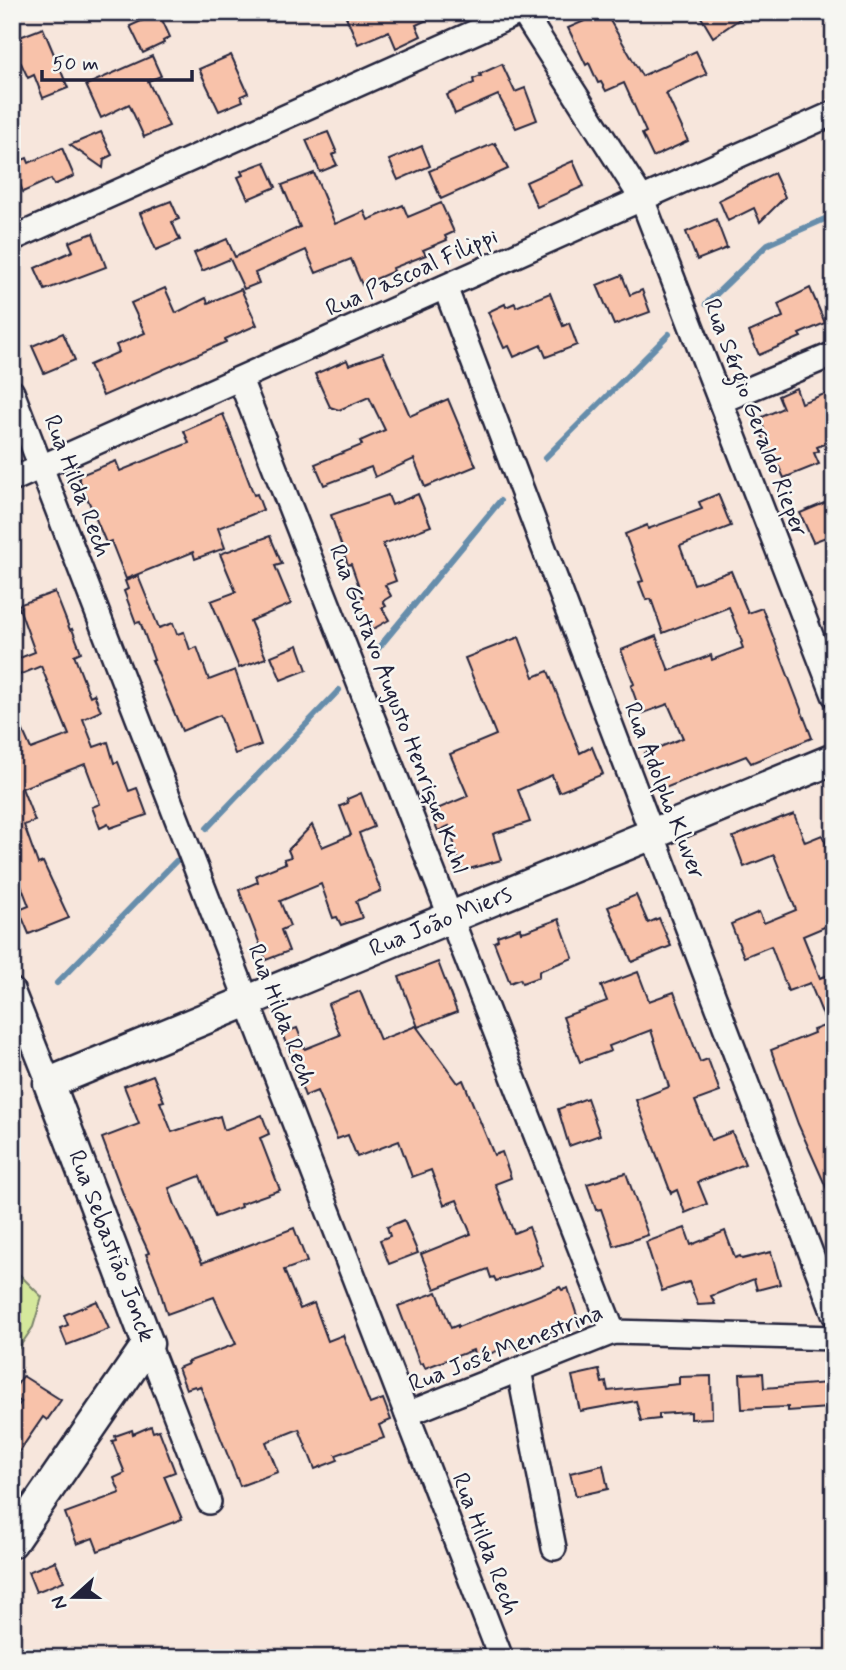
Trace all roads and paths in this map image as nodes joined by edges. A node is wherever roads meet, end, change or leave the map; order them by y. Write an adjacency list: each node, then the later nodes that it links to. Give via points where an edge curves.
1 (522, 12): 3 (street, Rua Sérgio Geraldo Rieper); 4 (street)
2 (834, 113): 3 (street, Rua Pascoal Filippi)
3 (642, 199): 5 (street, Rua Pascoal Filippi); 9 (street, Rua Sérgio Geraldo Rieper)
4 (12, 239)
5 (445, 287): 7 (street, Rua Pascoal Filippi); 14 (street, Rua Adolpho Kluver)
6 (834, 354): 9 (street)
7 (240, 379): 10 (street, Rua Pascoal Filippi); 15 (street, Rua Gustavo Augusto Henrique Kuhl)
8 (12, 392): 10 (street, Rua Hilda Rech)
9 (721, 401): 12 (street, Rua Sérgio Geraldo Rieper)
10 (42, 467): 11 (street, Rua Pascoal Filippi); 17 (street, Rua Hilda Rech)
11 (12, 481)
12 (834, 695)
13 (834, 759): 14 (street, Rua João Miers)
14 (652, 834): 15 (street, Rua João Miers); 19 (street, Rua Adolpho Kluver)
15 (451, 917): 17 (street, Rua João Miers); 20 (street, Rua Gustavo Augusto Henrique Kuhl)
16 (12, 990): 18 (street, Rua Sebastião Jonck)
17 (248, 1001): 18 (street, Rua João Miers); 24 (street, Rua Hilda Rech)
18 (48, 1083): 22 (street, Rua Sebastião Jonck)
19 (834, 1314)
20 (613, 1332): 21 (street, Rua José Menestrina); 23 (street, Rua José Menestrina)
21 (834, 1338)
22 (148, 1344): 25 (street, Rua Sebastião Jonck); 26 (street)
23 (519, 1370): 24 (street, Rua José Menestrina); 27 (street)
24 (407, 1414): 28 (street, Rua Hilda Rech)
25 (209, 1502)
26 (12, 1542)
27 (554, 1548)
28 (501, 1658)

